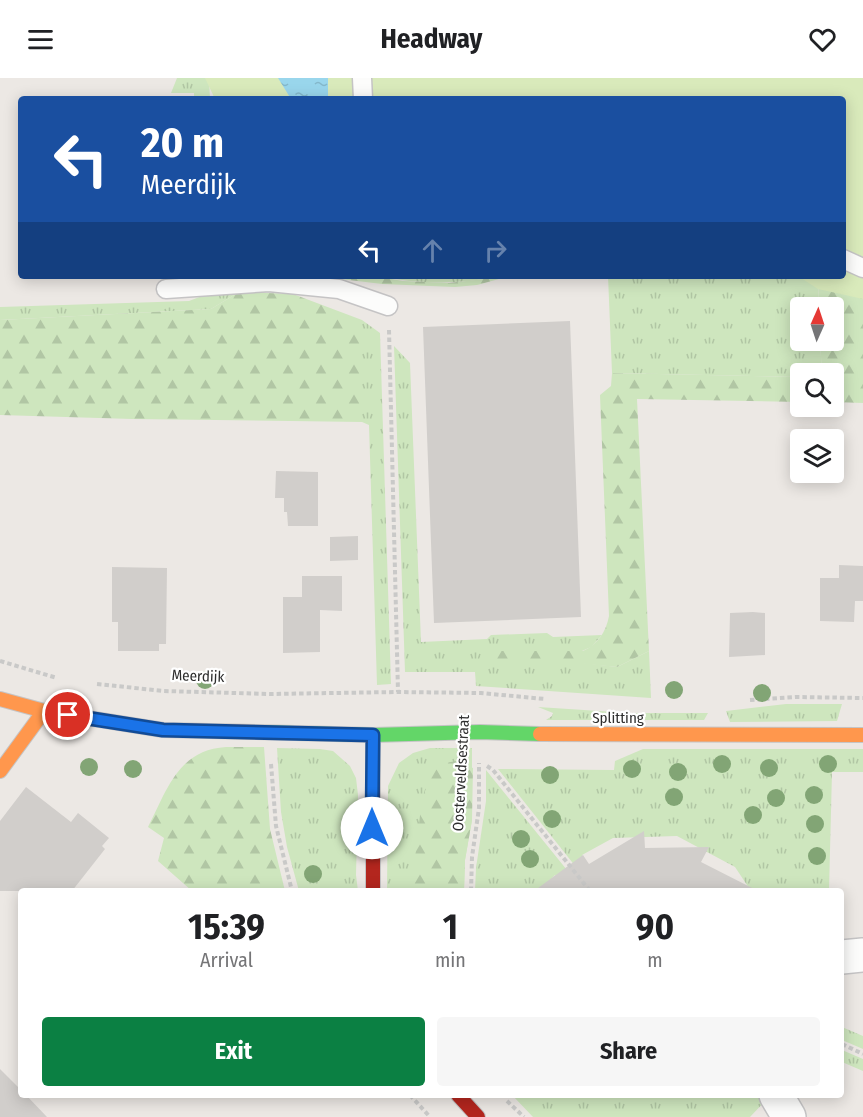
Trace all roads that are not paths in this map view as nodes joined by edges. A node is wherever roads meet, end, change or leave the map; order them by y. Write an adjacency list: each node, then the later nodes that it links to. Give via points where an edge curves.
1 (362, 78): 2 (lane)
2 (363, 96)
3 (846, 260): 4 (lane)
4 (863, 268)
5 (166, 289): 6 (lane, via 269,282 339,290)
6 (388, 306)
7 (0, 699): 8 (street)
8 (44, 711): 9 (street, via 163,730); 11 (street)
9 (373, 735): 10 (street, Splitting); 12 (street)
10 (863, 735)
11 (0, 771)
12 (373, 888)
13 (863, 955): 14 (street)
14 (844, 957)
15 (461, 1098): 17 (street)
16 (778, 1098): 18 (street)
17 (478, 1117)
18 (789, 1117)

